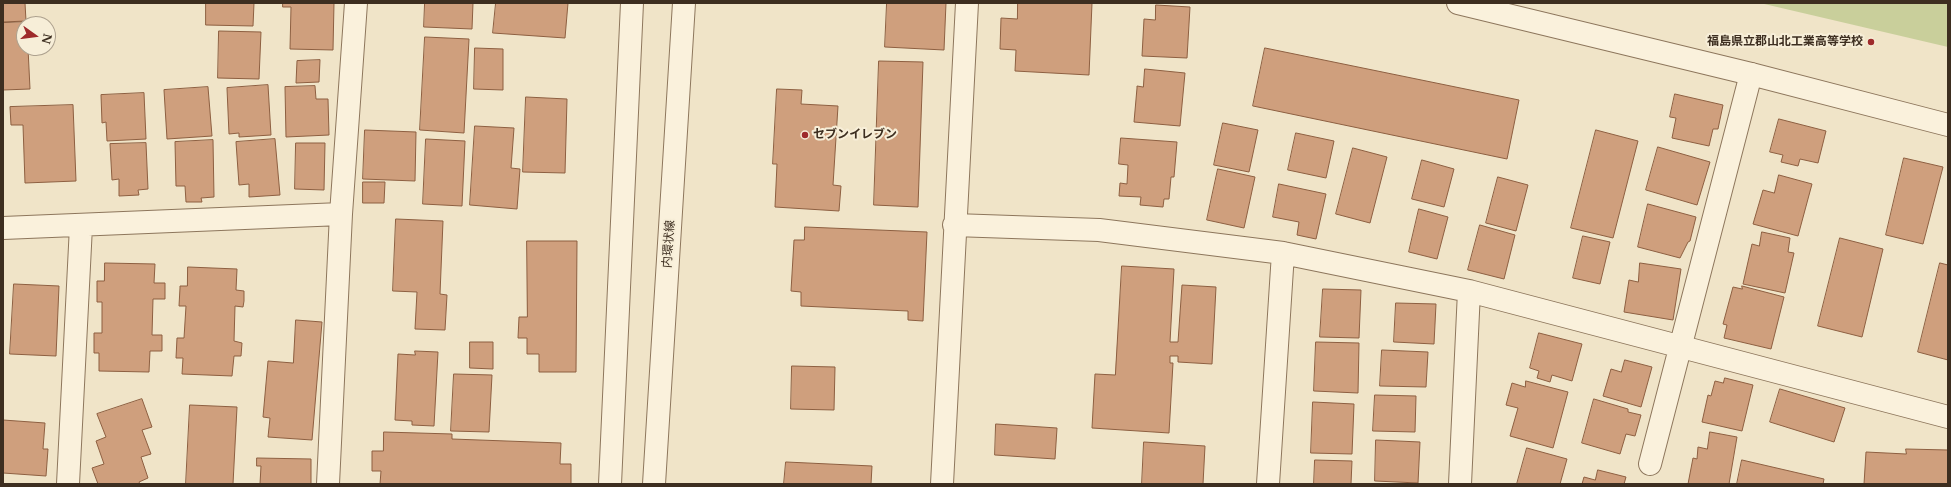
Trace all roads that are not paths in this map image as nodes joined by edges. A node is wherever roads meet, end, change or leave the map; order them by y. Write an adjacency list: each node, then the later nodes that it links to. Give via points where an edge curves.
1 (356, 3): 8 (street)
2 (632, 3): 20 (street)
3 (684, 3): 21 (street, 内環状線)
4 (967, 3): 9 (street)
5 (1458, 3): 6 (street)
6 (1751, 74): 7 (street); 14 (street)
7 (1948, 125)
8 (341, 214): 10 (street); 19 (street)
9 (954, 225): 12 (street, via 1099,230); 17 (street)
10 (81, 226): 11 (street); 18 (street)
11 (3, 228)
12 (1283, 253): 13 (street); 22 (street)
13 (1469, 291): 14 (street); 23 (street)
14 (1680, 346): 15 (street); 16 (street)
15 (1948, 417)
16 (1650, 464)
17 (947, 483)
18 (68, 484)
19 (328, 484)
20 (610, 484)
21 (654, 484)
22 (1268, 484)
23 (1460, 484)

